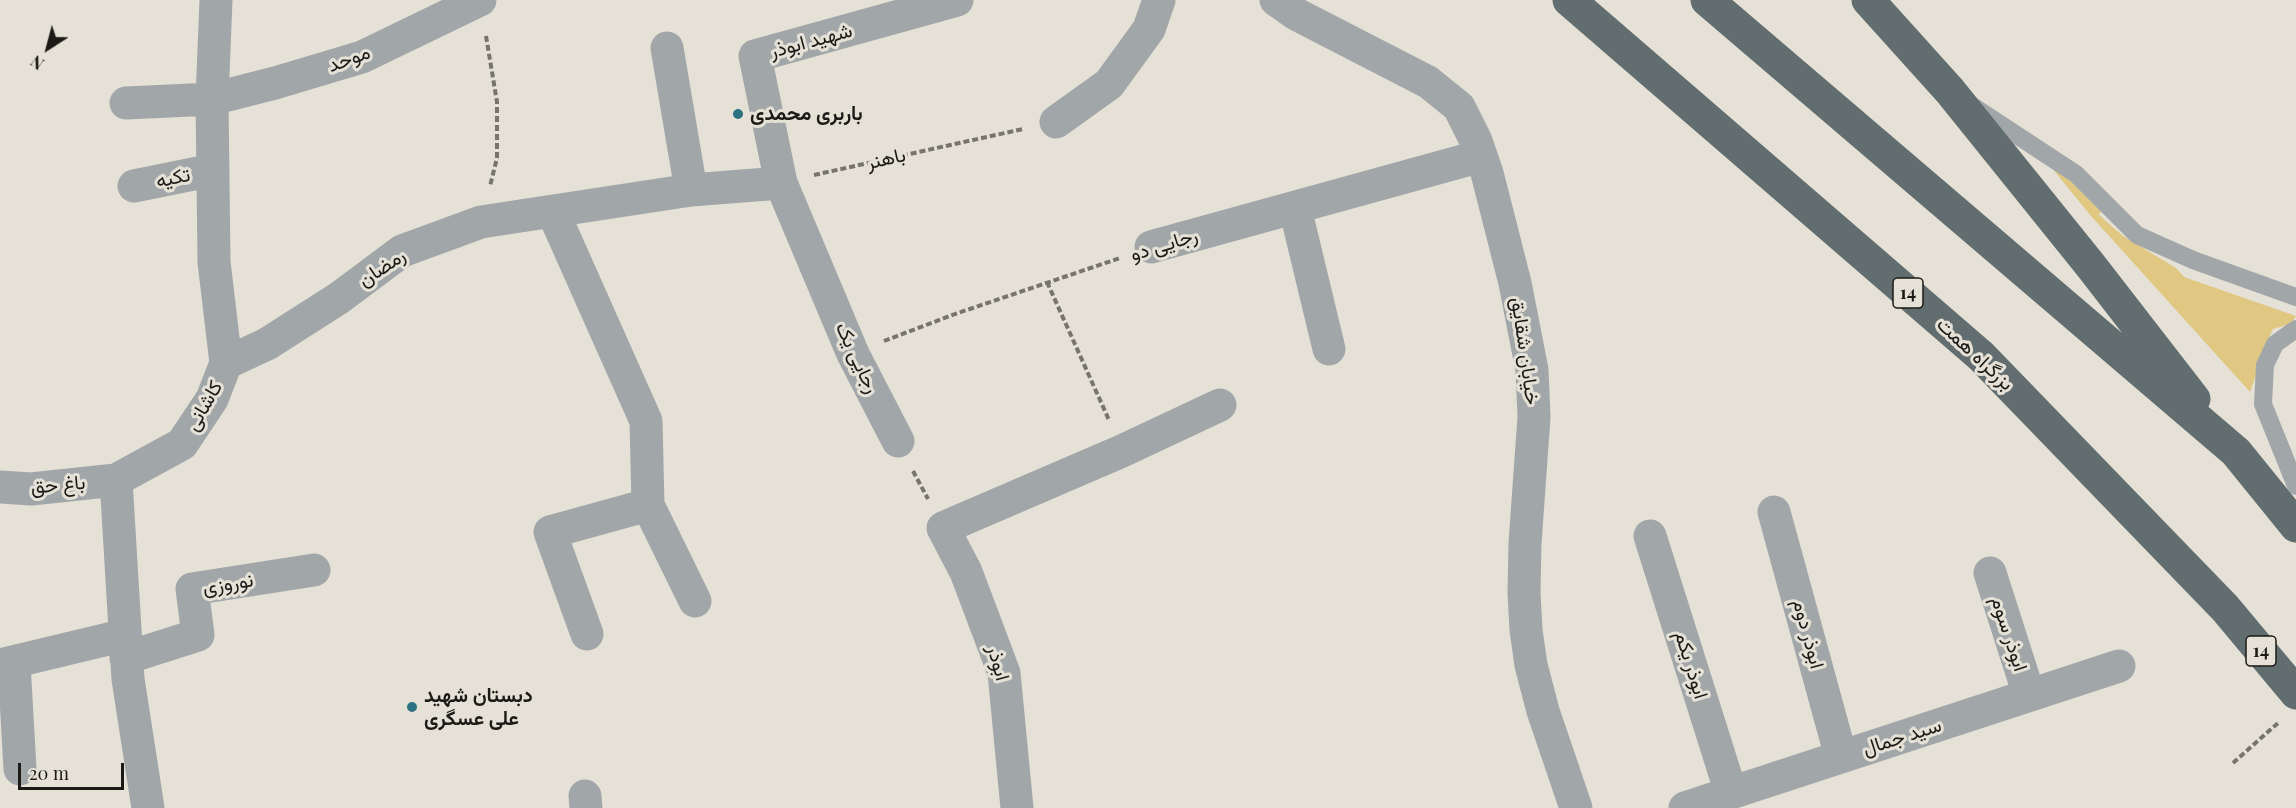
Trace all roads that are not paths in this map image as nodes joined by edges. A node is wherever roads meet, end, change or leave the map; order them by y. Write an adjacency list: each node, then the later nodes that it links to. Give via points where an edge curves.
1 (216, 0): 11 (street, کاشانی)
2 (957, 0): 16 (street, شهید ابوذر, via 754,56)
3 (1160, 0): 13 (street, via 1149,29 1109,84)
4 (1276, 0): 14 (street, خیابان شقایق, via 1428,82 1459,107)
5 (1569, 0): 43 (highway, بزرگراه همت / 14, via 1981,356 2225,608)
6 (1707, 0): 28 (highway)
7 (1868, 0): 10 (highway)
8 (482, 15): 11 (street, موحد, via 362,57)
9 (668, 48): 18 (street)
10 (1950, 91): 22 (lane, via 2076,174 2137,235); 28 (highway)
11 (212, 99): 12 (street, موحد); 15 (street, کاشانی)
12 (126, 103)
13 (1056, 122)
14 (1481, 156): 19 (street, رجایی دو); 50 (street, خیابان شقایق, via 1515,283 1532,370 1534,417 1524,593 1531,665)
15 (213, 170): 17 (street, تکیه); 25 (street, کاشانی, via 214,262)
16 (781, 183): 18 (street); 27 (street, رجایی یک, via 852,354)
17 (134, 186)
18 (691, 190): 20 (street)
19 (1295, 208): 21 (street, رجایی دو); 24 (street)
20 (553, 212): 25 (street, رمضان, via 481,222 402,251 339,298 276,338); 32 (street, via 646,421)
21 (1151, 247)
22 (2296, 297)
23 (2296, 329): 30 (lane, via 2276,344 2265,365 2263,404)
24 (1329, 349)
25 (226, 363): 29 (street, کاشانی, via 213,399 182,444)
26 (1220, 405): 49 (street, ابوذر, via 943,528 966,572 1004,673)
27 (898, 441)
28 (2236, 452): 34 (highway)
29 (116, 480): 31 (street, باغ حق, via 31,489); 40 (street)
30 (2296, 486)
31 (0, 487)
32 (648, 505): 38 (street); 39 (street, via 550,532)
33 (1774, 512): 45 (street, ابوذر دوم)
34 (2296, 526)
35 (1650, 536): 47 (street, ابوذر یکم)
36 (314, 570): 40 (street, نوروزی, via 192,589 198,635)
37 (1990, 573): 44 (street, ابوذر سوم)
38 (695, 601)
39 (587, 634)
40 (126, 646): 41 (street); 48 (street)
41 (7, 664): 46 (street)
42 (2119, 666): 44 (street, سید جمال)
43 (2296, 693)
44 (2029, 695): 45 (street, سید جمال)
45 (1841, 757): 47 (street, سید جمال)
46 (20, 769)
47 (1731, 793): 51 (street, سید جمال)
48 (148, 808)
49 (1017, 808)
50 (1576, 808)
51 (1686, 808)

